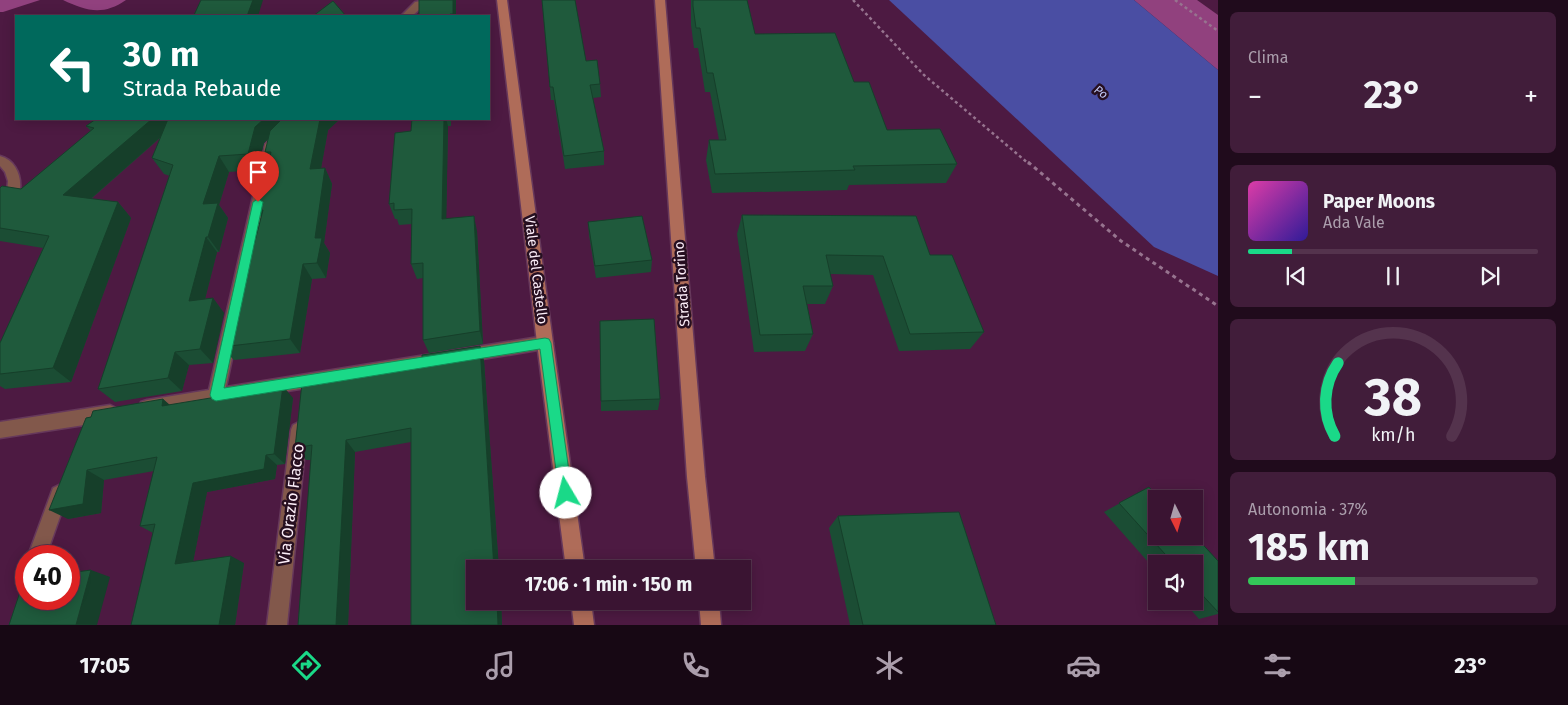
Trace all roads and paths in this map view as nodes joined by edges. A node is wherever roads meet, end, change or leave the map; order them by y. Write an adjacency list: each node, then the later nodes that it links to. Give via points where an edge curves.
1 (448, 0): 6 (street, via 419,4)
2 (502, 0): 12 (street, Viale del Castello)
3 (660, 0): 21 (street, Strada Torino)
4 (854, 0): 11 (path, via 924,76 1122,241)
5 (1175, 0): 7 (path)
6 (407, 15)
7 (1218, 31)
8 (297, 120): 14 (street, via 271,144)
9 (0, 160): 10 (street, via 8,163 16,181 11,198)
10 (0, 210)
11 (1218, 306)
12 (545, 343): 13 (street); 20 (street, Viale del Castello)
13 (305, 382): 14 (street); 24 (street, Via Orazio Flacco)
14 (216, 395): 15 (street)
15 (87, 417): 16 (street); 17 (street)
16 (1, 430)
17 (80, 436)
18 (64, 482): 19 (street)
19 (41, 545)
20 (575, 560)
21 (705, 560)
22 (582, 610): 25 (street)
23 (710, 610): 26 (street)
24 (277, 625)
25 (584, 625)
26 (712, 625)

